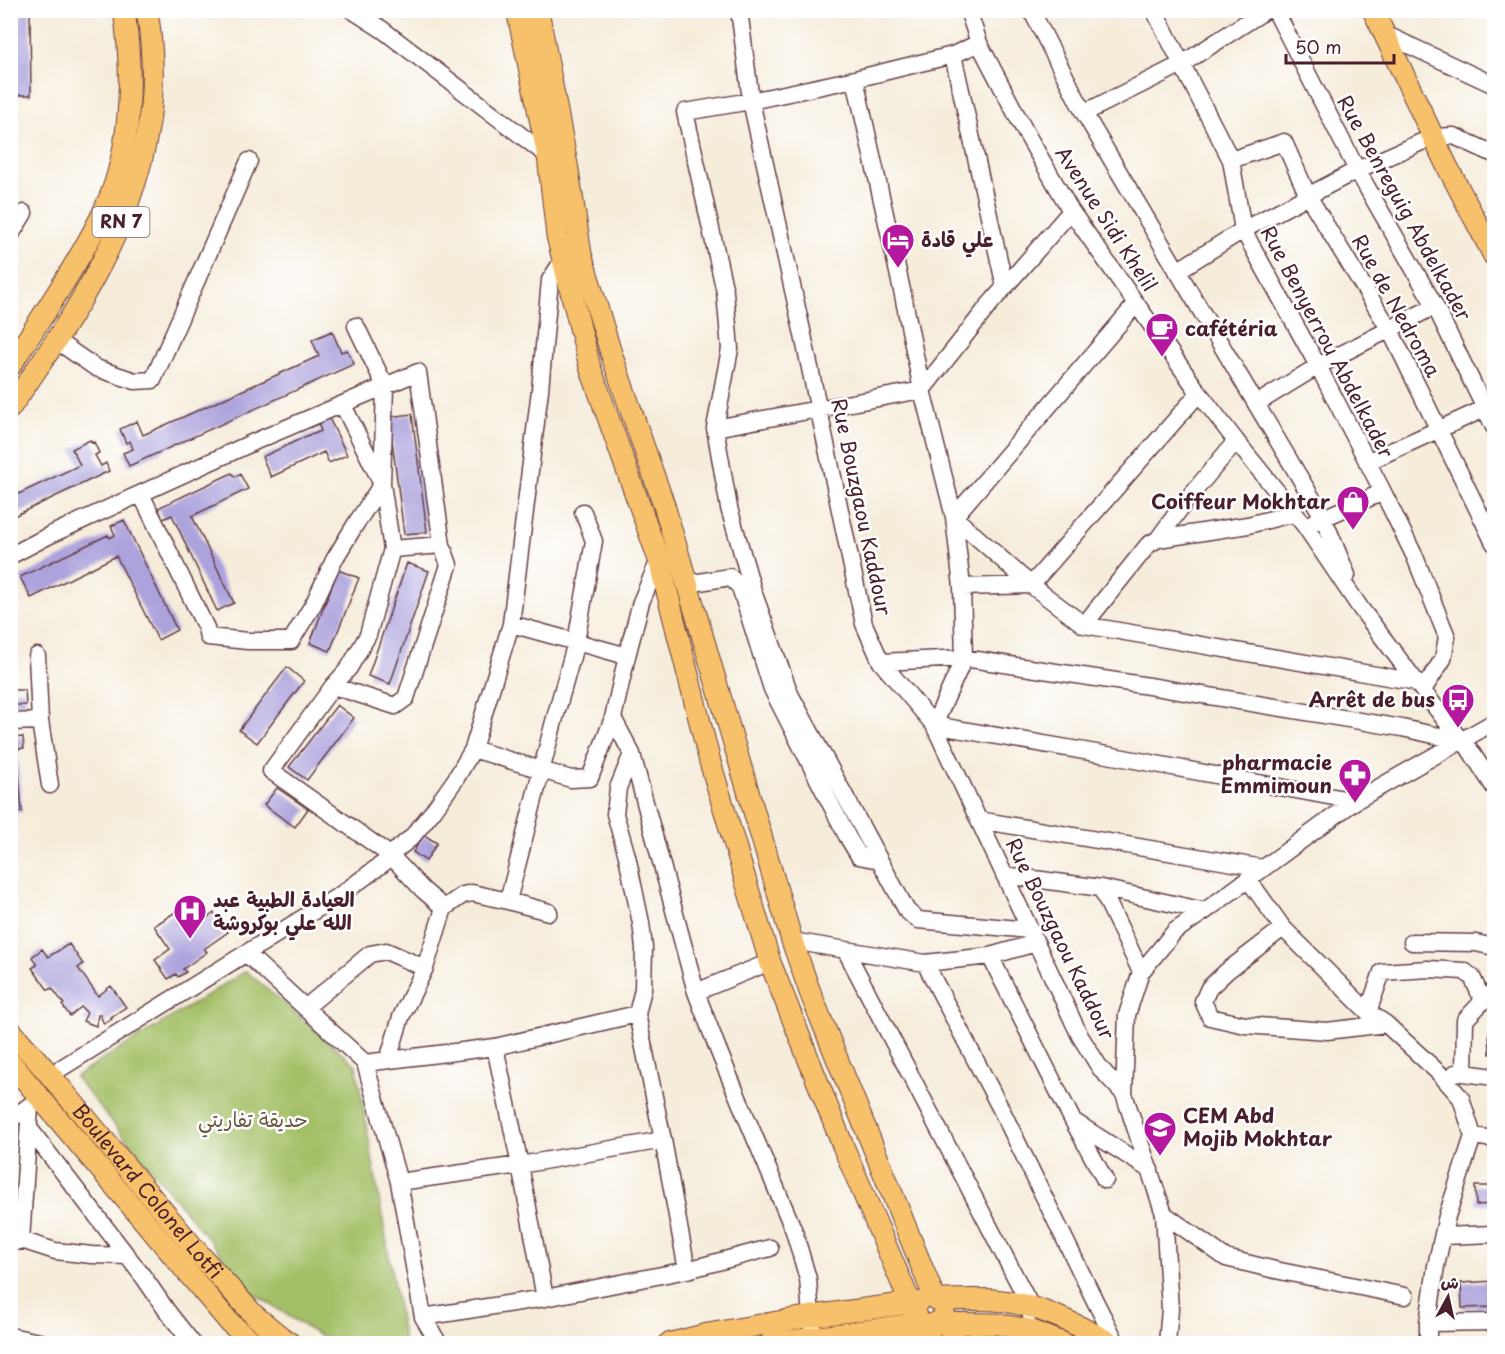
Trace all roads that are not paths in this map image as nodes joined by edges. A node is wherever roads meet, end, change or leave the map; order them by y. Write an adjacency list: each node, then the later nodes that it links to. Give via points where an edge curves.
1 (124, 10): 41 (main road, RN 7, via 130,74 126,127 115,183 74,267)
2 (147, 10): 40 (main road, RN 7, via 153,74 141,164 110,249)
3 (352, 10): 23 (street)
4 (516, 10): 23 (main road)
5 (538, 10): 33 (main road, via 568,170)
6 (739, 10): 19 (street, Rue Bouzgaou Kaddour)
7 (968, 10): 14 (street, Avenue Sidi Khelil)
8 (1031, 10): 20 (street, Avenue Sidi Khelil)
9 (1154, 10): 16 (street, Rue Benyerrou Abdelkader)
10 (1266, 10): 16 (street)
11 (1275, 10): 26 (street, Rue Benreguig Abdelkader)
12 (1373, 10): 13 (main road)
13 (1385, 34): 18 (street); 21 (main road)
14 (979, 43): 15 (street); 28 (street, Avenue Sidi Khelil)
15 (953, 55): 17 (street); 35 (street)
16 (1182, 64): 20 (street); 24 (street, Rue Benyerrou Abdelkader)
17 (855, 79): 19 (street); 44 (street)
18 (1494, 85)
19 (750, 101): 50 (street, Rue Bouzgaou Kaddour); 52 (street, via 685,112 725,292 730,349)
20 (1084, 113): 34 (street, Avenue Sidi Khelil)
21 (1433, 137): 22 (street, via 1454,136); 26 (street); 32 (main road)
22 (1494, 154)
23 (548, 156): 33 (main road, via 557,236)
24 (1231, 160): 27 (street, Rue de Nedroma, via 1284,142); 30 (street, Rue Benyerrou Abdelkader)
25 (249, 161): 40 (street, via 153,380 135,381 96,368)
26 (1357, 170): 27 (street); 37 (street, Rue Benreguig Abdelkader)
27 (1308, 196): 30 (street); 39 (street, Rue de Nedroma)
28 (1071, 211): 35 (street); 36 (street, Avenue Sidi Khelil)
29 (24, 213): 31 (street)
30 (1243, 230): 34 (street); 42 (street, Rue Benyerrou Abdelkader)
31 (10, 236)
32 (1494, 256)
33 (572, 257): 69 (main road, via 590,368); 70 (main road, via 611,353); 74 (street, via 550,280)
34 (1177, 271): 46 (street, Avenue Sidi Khelil)
35 (1005, 287): 44 (street)
36 (1136, 304): 45 (street, Avenue Sidi Khelil); 61 (street)
37 (1435, 306): 39 (street); 49 (street, Rue Benreguig Abdelkader)
38 (356, 326): 43 (street)
39 (1390, 330): 42 (street); 53 (street, Rue de Nedroma)
40 (57, 341): 48 (main road, RN 7)
41 (10, 366)
42 (1318, 366): 46 (street); 55 (street, Rue Benyerrou Abdelkader)
43 (386, 386): 47 (street); 56 (street); 66 (street, via 418,372)
44 (922, 390): 50 (street); 61 (street)
45 (1199, 393): 54 (street, Avenue Sidi Khelil); 71 (street)
46 (1256, 404): 62 (street, Avenue Sidi Khelil)
47 (343, 405): 56 (street); 58 (street)
48 (10, 408)
49 (1486, 408): 51 (street, Rue Benreguig Abdelkader); 53 (street)
50 (819, 410): 52 (street); 80 (street, Rue Bouzgaou Kaddour, via 864,624)
51 (1494, 426)
52 (715, 428): 97 (street, via 729,508 754,594 790,694)
53 (1439, 429): 55 (street); 65 (street, Rue de Nedroma)
54 (1236, 441): 60 (street, Avenue Sidi Khelil); 64 (street)
55 (1367, 462): 57 (street, Rue Benyerrou Abdelkader)
56 (382, 484): 58 (street, via 339,551 291,641 208,637); 67 (street)
57 (1383, 492): 62 (street); 82 (street, Rue Benyerrou Abdelkader, via 1415,557 1447,637 1443,659)
58 (141, 494): 68 (street)
59 (583, 512): 76 (street, via 594,541)
60 (1295, 513): 63 (street, Avenue Sidi Khelil); 64 (street, via 1248,525)
61 (954, 517): 71 (street); 72 (street)
62 (1323, 518): 63 (street); 73 (street, Avenue Sidi Khelil)
63 (1305, 526): 73 (street, Avenue Sidi Khelil)
64 (1158, 539): 75 (street, via 1148,545)
65 (1494, 543)
66 (442, 545): 67 (street); 81 (street, via 449,566 406,698 395,706)
67 (392, 549): 81 (street, via 368,635 349,668)
68 (10, 556)
69 (659, 560): 78 (street, via 641,602); 114 (main road, via 710,762)
70 (687, 584): 97 (street, via 730,577 740,587 772,689 820,784 859,856); 108 (main road)
71 (1031, 585): 72 (street); 75 (street)
72 (962, 586): 79 (street)
73 (1361, 609): 82 (street, Avenue Sidi Khelil)
74 (512, 624): 76 (street); 89 (street)
75 (1084, 625): 82 (street)
76 (576, 642): 78 (street); 91 (street)
77 (37, 656): 84 (street)
78 (627, 656): 83 (street)
79 (964, 658): 80 (street); 87 (street); 88 (street, via 1390,726)
80 (881, 662): 87 (street, Rue Bouzgaou Kaddour)
81 (333, 686): 96 (street, via 271,771)
82 (1420, 686): 88 (street, Avenue Sidi Khelil)
83 (613, 718): 90 (street); 91 (street, via 591,778 571,779)
84 (40, 721): 86 (street); 92 (street)
85 (1494, 722): 88 (street)
86 (10, 723)
87 (934, 725): 94 (street); 95 (street, Rue Bouzgaou Kaddour)
88 (1461, 741): 93 (street, Avenue Sidi Khelil); 94 (street)
89 (473, 749): 91 (street); 96 (street, via 433,811 411,838)
90 (632, 754): 118 (street); 122 (street, via 618,788 615,814 644,948 643,989)
91 (542, 770): 102 (street)
92 (50, 785)
93 (1494, 788)
94 (1355, 801): 98 (street)
95 (979, 820): 98 (street); 99 (street, Rue Bouzgaou Kaddour)
96 (390, 855): 103 (street); 112 (street, via 343,894)
97 (879, 860): 107 (street, via 906,911 918,920)
98 (1263, 868): 100 (street)
99 (1004, 875): 101 (street); 107 (street, Rue Bouzgaou Kaddour)
100 (1248, 879): 105 (street); 106 (street)
101 (1101, 888): 105 (street); 117 (street)
102 (508, 901): 103 (street, via 472,893); 104 (street)
103 (444, 908): 116 (street)
104 (549, 912)
105 (1205, 912): 117 (street, via 1176,931)
106 (1283, 928): 121 (street); 123 (street, via 1209,988 1203,1001 1210,1017 1245,1025 1327,1031)
107 (1033, 937): 113 (street); 133 (street, Rue Bouzgaou Kaddour, via 1080,1036 1100,1068)
108 (792, 941): 111 (street); 155 (main road)
109 (1412, 942): 110 (street)
110 (1494, 947)
111 (846, 951): 115 (street); 154 (street)
112 (247, 954): 120 (street); 131 (street)
113 (990, 956): 115 (street); 135 (street)
114 (770, 962): 118 (street); 155 (main road, via 843,1146)
115 (925, 963): 172 (street)
116 (425, 968): 120 (street, via 386,951 370,954); 126 (street, via 401,1017)
117 (1141, 972): 133 (street, via 1127,1015)
118 (696, 992): 156 (street, via 794,1231 808,1279)
119 (1489, 996): 121 (street, via 1464,971 1382,972); 129 (street, via 1465,1020)
120 (305, 1008): 128 (street)
121 (1368, 1012): 123 (street)
122 (637, 1014): 125 (street); 139 (street)
123 (1386, 1024): 130 (street)
124 (10, 1030): 131 (main road, Boulevard Colonel Lotfi)
125 (495, 1047): 126 (street); 141 (street)
126 (388, 1060): 128 (street)
127 (10, 1062): 134 (main road, Boulevard Colonel Lotfi)
128 (365, 1063): 144 (street)
129 (1464, 1073): 130 (street); 132 (street)
130 (1440, 1074): 138 (street, via 1461,1098)
131 (50, 1075): 166 (main road, Boulevard Colonel Lotfi, via 199,1254 254,1315)
132 (1494, 1077)
133 (1124, 1094): 142 (street)
134 (35, 1101): 136 (street); 137 (street); 165 (main road, Boulevard Colonel Lotfi, via 230,1323)
135 (1072, 1119): 142 (street); 143 (street)
136 (10, 1120)
137 (28, 1128): 148 (street); 150 (street)
138 (1473, 1136): 140 (street); 147 (street)
139 (663, 1140): 141 (street); 151 (street)
140 (1494, 1140)
141 (520, 1165): 144 (street); 153 (street)
142 (1150, 1170): 145 (street)
143 (1105, 1180)
144 (399, 1182): 157 (street)
145 (1164, 1214): 152 (street, via 1226,1258); 173 (street, via 1170,1309)
146 (1494, 1234): 147 (street)
147 (1443, 1236): 159 (street)
148 (16, 1242): 150 (street, via 55,1251)
149 (770, 1248): 151 (street)
150 (128, 1256): 164 (street)
151 (687, 1270): 153 (street)
152 (1406, 1296)
153 (544, 1298): 157 (street)
154 (1031, 1307): 155 (main road, via 995,1300); 160 (street); 172 (main road)
155 (929, 1315): 156 (main road); 160 (main road); 162 (main road); 170 (main road)
156 (812, 1316): 162 (street); 168 (main road)
157 (423, 1317): 167 (street)
158 (1494, 1322): 159 (street)
159 (1428, 1323): 174 (street)
160 (1030, 1329): 171 (main road)
161 (10, 1336): 163 (street)
162 (813, 1342): 169 (main road)
163 (49, 1344)
164 (193, 1344)
165 (255, 1344)
166 (291, 1344)
167 (439, 1344)
168 (668, 1344)
169 (769, 1344)
170 (955, 1344)
171 (1065, 1344)
172 (1115, 1344)
173 (1167, 1344)
174 (1428, 1344)

